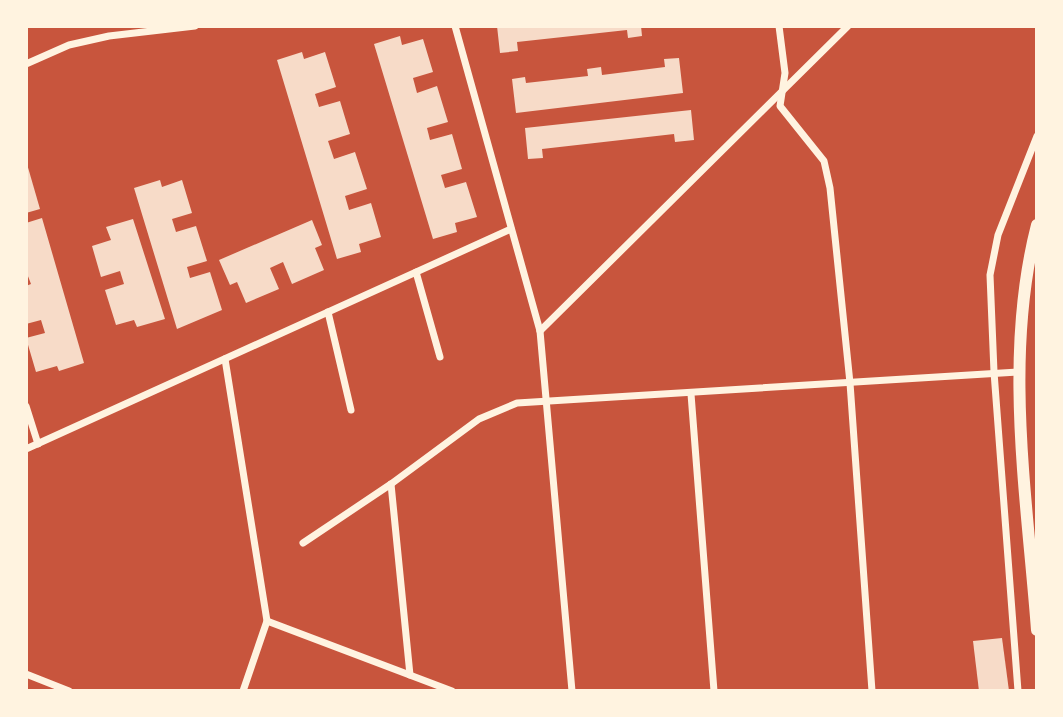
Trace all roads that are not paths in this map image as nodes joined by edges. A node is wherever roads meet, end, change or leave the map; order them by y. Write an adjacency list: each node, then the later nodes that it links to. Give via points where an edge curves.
1 (195, 26): 5 (street, via 82,42)
2 (455, 26): 9 (street)
3 (779, 26): 6 (street, via 785,73)
4 (848, 26): 6 (street)
5 (26, 64)
6 (780, 90): 12 (street); 17 (street, via 779,106 824,161)
7 (1037, 136): 16 (street, via 992,257)
8 (1037, 225): 15 (main road, via 1024,287)
9 (511, 229): 10 (street); 12 (street)
10 (416, 272): 11 (street); 13 (street)
11 (328, 312): 14 (street); 21 (street)
12 (541, 331): 19 (street)
13 (440, 358)
14 (225, 359): 22 (street); 26 (street)
15 (1018, 372): 16 (street); 27 (main road)
16 (994, 373): 17 (street); 36 (street)
17 (849, 383): 18 (street); 35 (street)
18 (691, 394): 19 (street); 34 (street)
19 (549, 399): 24 (street, via 517,403 479,419); 33 (street)
20 (26, 406): 22 (street)
21 (351, 410)
22 (38, 444): 23 (street)
23 (26, 449)
24 (391, 484): 25 (street); 29 (street)
25 (303, 543)
26 (267, 621): 29 (street); 31 (street)
27 (1037, 630)
28 (26, 674): 30 (street)
29 (410, 675): 32 (street)
30 (69, 691)
31 (243, 691)
32 (452, 691)
33 (572, 691)
34 (714, 691)
35 (873, 691)
36 (1018, 691)

